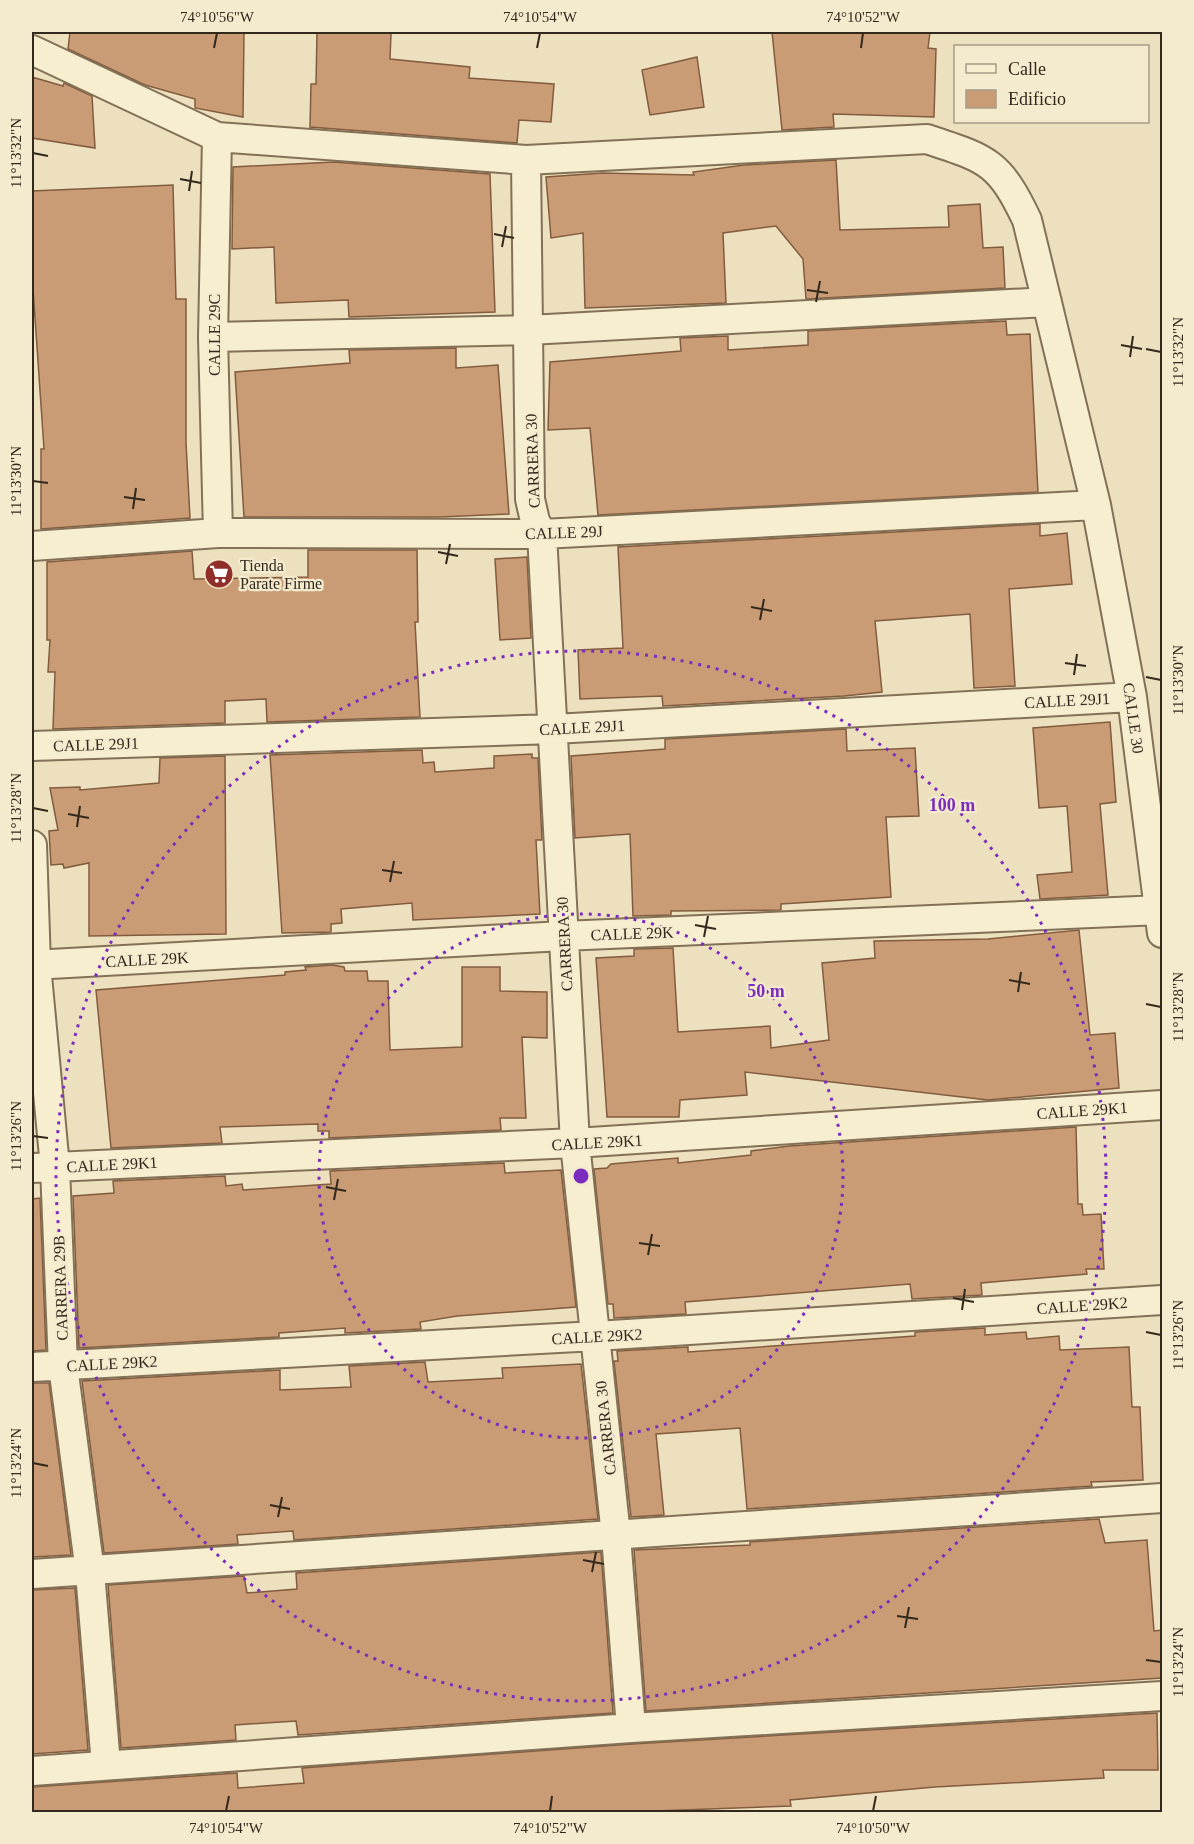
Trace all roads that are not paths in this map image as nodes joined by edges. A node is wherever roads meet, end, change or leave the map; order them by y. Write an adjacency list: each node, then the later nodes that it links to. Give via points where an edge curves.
1 (32, 50): 2 (street)
2 (216, 137): 3 (street, CALLE 30); 6 (street, CALLE 29C)
3 (526, 160): 4 (street, CALLE 30, via 927,140 992,165 1012,189 1027,220); 5 (street, CARRERA 30)
4 (1047, 302): 5 (street); 7 (street, CALLE 30)
5 (529, 330): 6 (street); 9 (street, CARRERA 30, via 530,499)
6 (213, 337): 8 (street, CALLE 29C)
7 (1096, 505): 9 (street, CALLE 29J); 11 (street, CALLE 30)
8 (218, 533): 9 (street, CALLE 29J); 10 (street, CALLE 29J)
9 (542, 534): 12 (street, CARRERA 30)
10 (32, 546)
11 (1132, 697): 12 (street, CALLE 29J1); 15 (street, CALLE 30)
12 (554, 729): 13 (street, CALLE 29J1); 16 (street, CARRERA 30)
13 (32, 746)
14 (32, 846): 17 (street, CARRERA 29B)
15 (1162, 922): 16 (street, CALLE 29K)
16 (563, 936): 17 (street, CALLE 29K); 19 (street, CARRERA 30)
17 (34, 965): 20 (street, CARRERA 29B)
18 (1162, 1105): 19 (street, CALLE 29K1)
19 (574, 1143): 20 (street, CALLE 29K1); 22 (street, CARRERA 30)
20 (43, 1167): 23 (street, CARRERA 29B)
21 (1162, 1300): 22 (street, CALLE 29K2)
22 (596, 1336): 23 (street, CALLE 29K2); 26 (street, CARRERA 30)
23 (63, 1366): 24 (street, CALLE 29K2); 27 (street, CARRERA 29B)
24 (32, 1367)
25 (1162, 1498): 26 (street)
26 (616, 1536): 27 (street); 30 (street, CARRERA 30)
27 (90, 1572): 28 (street); 31 (street, CARRERA 29B)
28 (32, 1574)
29 (1162, 1696): 30 (street)
30 (631, 1728): 31 (street)
31 (106, 1765): 32 (street)
32 (32, 1771)

